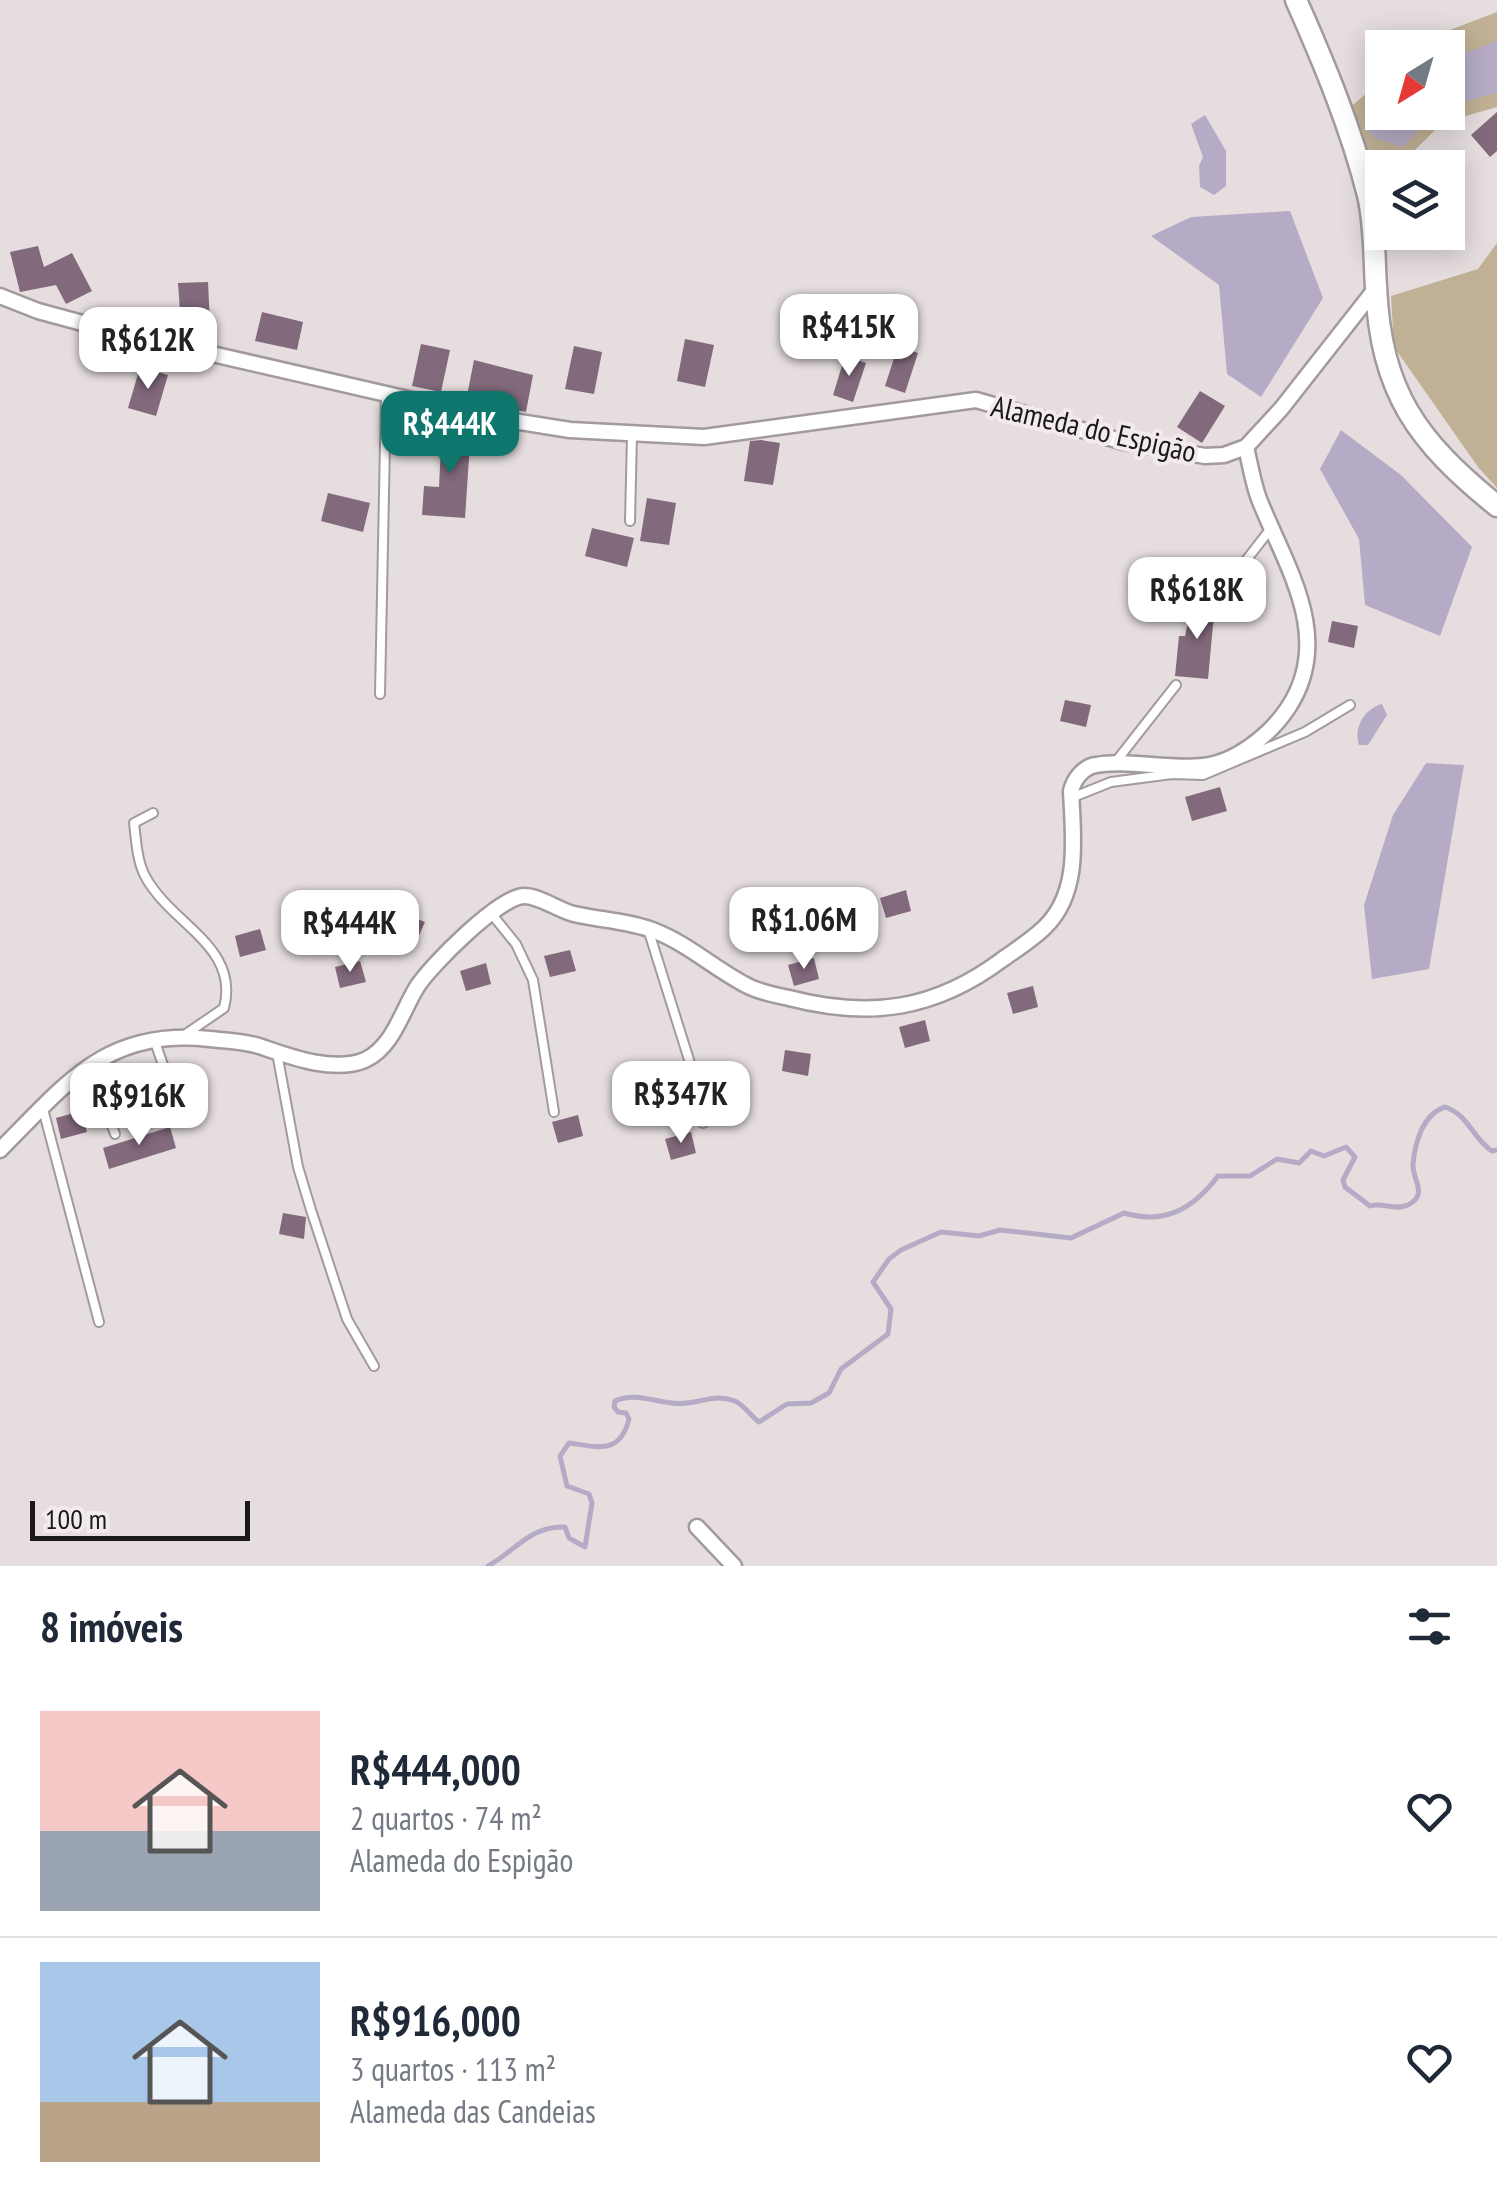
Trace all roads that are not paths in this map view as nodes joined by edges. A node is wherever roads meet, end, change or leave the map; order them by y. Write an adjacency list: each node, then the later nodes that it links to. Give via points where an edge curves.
1 (1296, 0): 2 (street)
2 (1365, 185)
3 (1377, 250): 4 (street)
4 (1376, 288): 8 (street); 9 (street, via 1382,342 1403,405 1433,447)
5 (0, 296): 6 (street, Alameda do Espigão, via 112,331)
6 (386, 394): 7 (street, Alameda do Espigão, via 518,423); 14 (lane)
7 (632, 435): 8 (street, Alameda do Espigão, via 720,436 976,400 1183,454); 10 (lane)
8 (1246, 447): 11 (street)
9 (1497, 506)
10 (630, 521)
11 (1272, 527): 12 (lane); 16 (street, via 1288,558 1308,634 1303,678 1289,708 1238,756 1222,762 1174,768)
12 (1220, 594)
13 (1176, 686): 16 (lane)
14 (380, 694)
15 (1350, 705): 17 (lane, via 1305,732 1202,775 1111,782)
16 (1114, 764): 17 (street, via 1087,768 1074,780)
17 (1071, 798): 20 (street, via 1074,865 1059,910 966,986 929,998 872,1010 803,1002 747,986)
18 (153, 813): 21 (lane, via 134,822 144,874 222,962 229,988 224,1008)
19 (490, 912): 20 (street, via 519,896 532,897 566,912); 23 (street, via 418,984 386,1044 370,1058 329,1064); 26 (lane, via 533,980)
20 (648, 929): 28 (lane)
21 (183, 1036): 22 (street); 23 (street)
22 (153, 1038): 24 (street); 27 (lane, via 173,1094)
23 (277, 1053): 32 (lane, via 311,1210 347,1319)
24 (88, 1068): 25 (street); 29 (lane, via 108,1096)
25 (42, 1107): 30 (street); 31 (lane)
26 (554, 1112)
27 (162, 1120)
28 (703, 1123)
29 (116, 1134)
30 (0, 1150)
31 (99, 1322)
32 (374, 1366)
33 (697, 1527): 34 (street)
34 (734, 1566)

